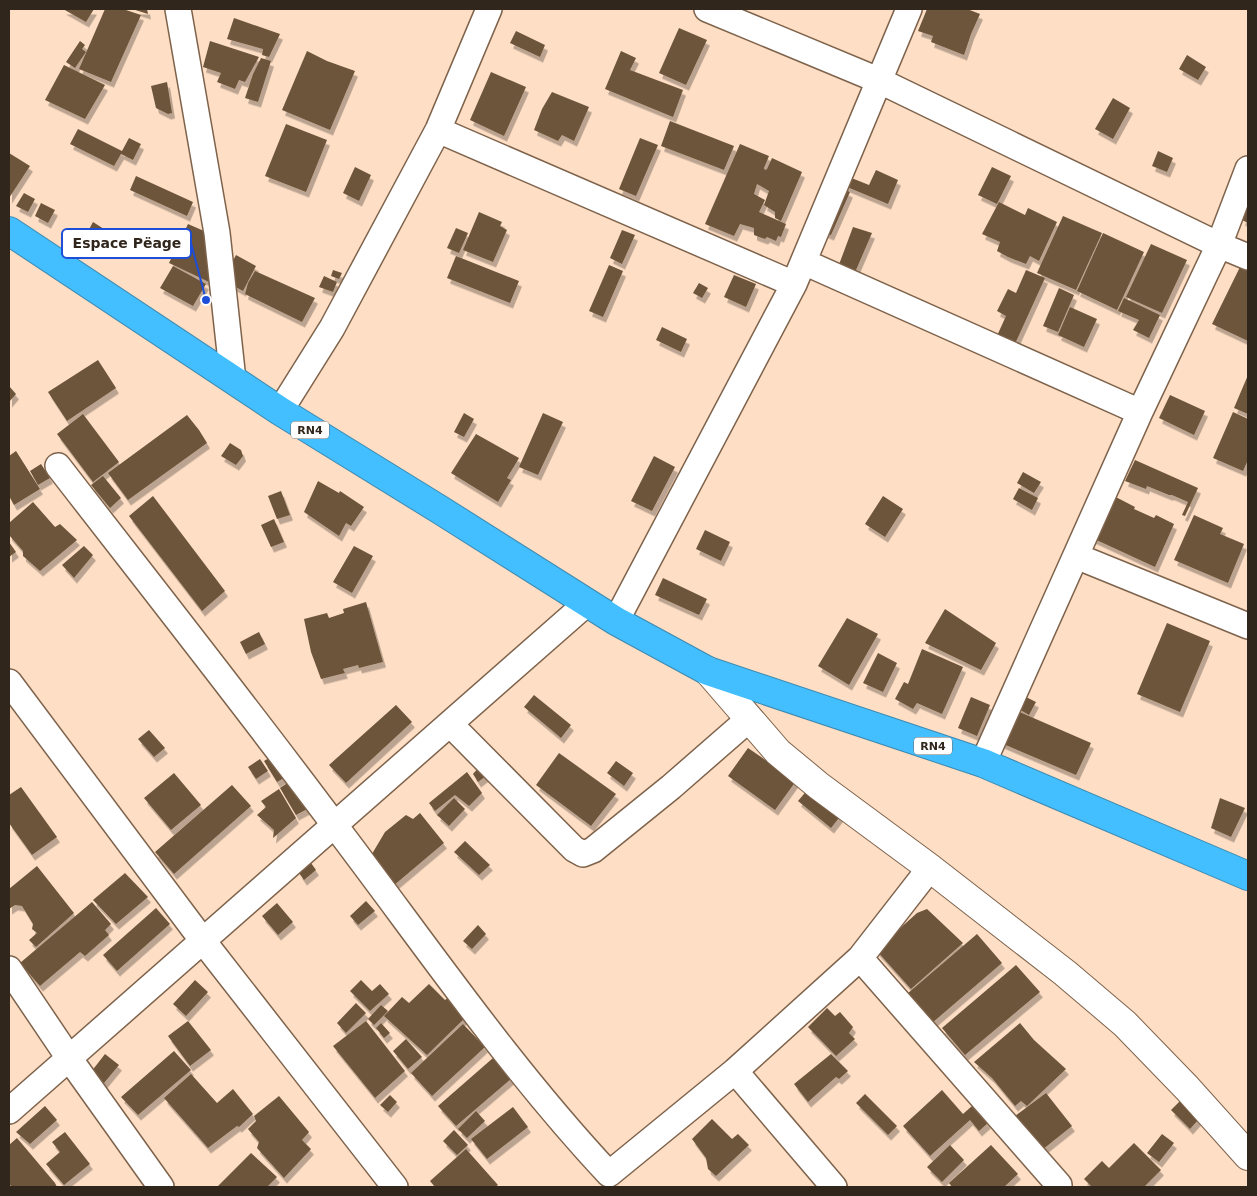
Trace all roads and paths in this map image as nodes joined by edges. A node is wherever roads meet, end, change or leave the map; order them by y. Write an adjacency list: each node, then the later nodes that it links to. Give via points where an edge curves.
1 (178, 9): 12 (street, via 217,232)
2 (489, 9): 6 (street)
3 (707, 9): 5 (street)
4 (909, 9): 5 (street)
5 (878, 80): 9 (street); 11 (street)
6 (438, 130): 11 (street); 13 (street, via 332,328)
7 (1248, 169): 9 (street)
8 (9, 231): 12 (highway, RN4)
9 (1220, 245): 10 (street); 14 (street)
10 (1248, 257)
11 (799, 273): 14 (street); 18 (street)
12 (233, 380): 13 (highway, RN4)
13 (280, 411): 17 (highway, RN4)
14 (1140, 412): 16 (street)
15 (58, 466): 25 (street)
16 (1076, 556): 19 (street); 24 (street)
17 (587, 602): 18 (highway, RN4); 23 (street)
18 (616, 621): 20 (highway, RN4)
19 (1248, 626)
20 (708, 671): 22 (street); 24 (highway, RN4)
21 (9, 682): 28 (street)
22 (749, 719): 23 (street, via 600,845 583,854 574,849); 26 (street, via 778,752 819,786)
23 (450, 724): 25 (street)
24 (983, 763): 27 (highway, RN4)
25 (335, 825): 28 (street); 35 (street, via 535,1090)
26 (930, 868): 29 (street); 34 (street, via 1125,1024)
27 (1248, 876)
28 (203, 941): 31 (street); 38 (street)
29 (860, 958): 32 (street); 36 (street)
30 (9, 969): 31 (street)
31 (70, 1058): 33 (street); 37 (street)
32 (735, 1072): 35 (street); 39 (street)
33 (9, 1111)
34 (1248, 1156)
35 (614, 1181)
36 (1058, 1186)
37 (161, 1187)
38 (395, 1187)
39 (834, 1187)

